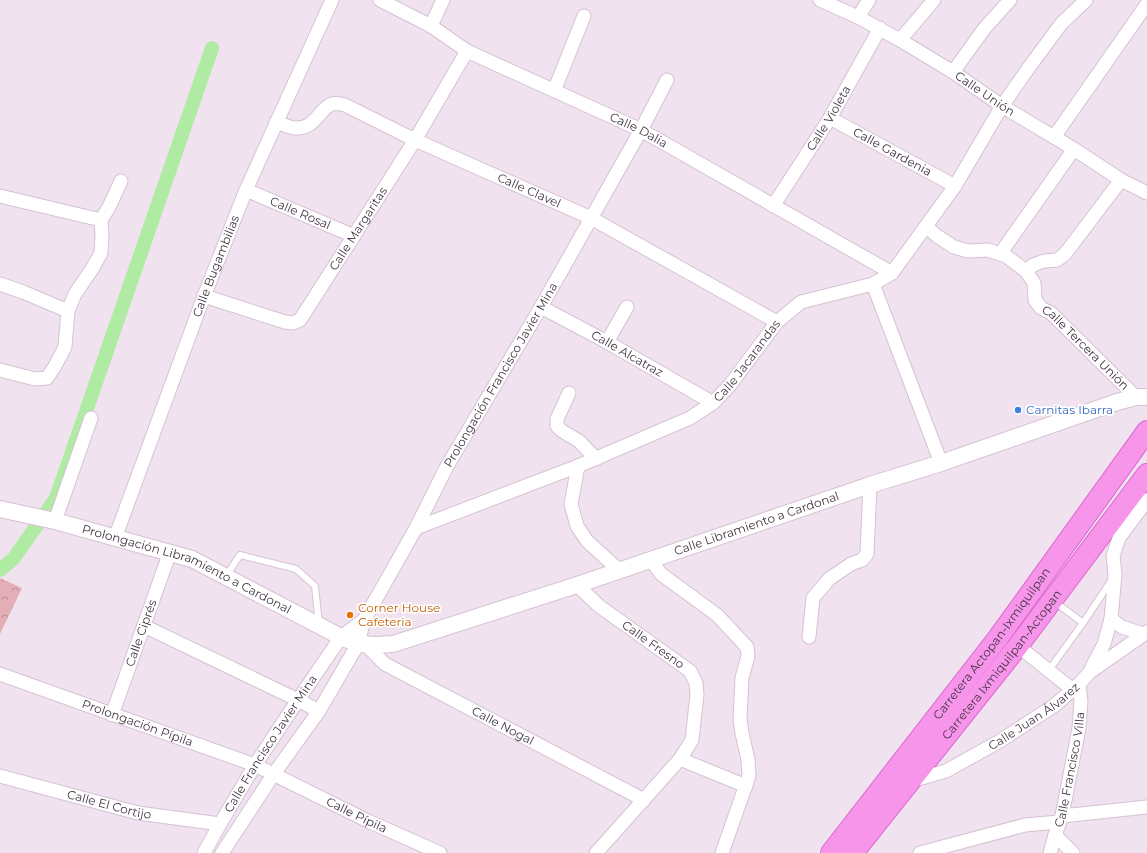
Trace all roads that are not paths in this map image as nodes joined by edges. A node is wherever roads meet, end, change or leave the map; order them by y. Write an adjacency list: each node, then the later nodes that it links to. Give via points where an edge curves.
1 (332, 0): 21 (street, Calle Bugambilias)
2 (380, 0): 12 (street, Calle Dalia)
3 (443, 0): 12 (street)
4 (820, 0): 11 (street, Calle Unión)
5 (869, 0): 11 (street)
6 (934, 0): 14 (street)
7 (1010, 0): 16 (street, via 984,29)
8 (1086, 0): 19 (street, Calle Jacarandas, via 1061,24)
9 (1147, 4): 23 (street)
10 (584, 16): 18 (street)
11 (858, 17): 13 (street, Calle Unión)
12 (431, 26): 15 (street, Calle Dalia)
13 (880, 28): 14 (street, Calle Unión); 20 (street, Calle Violeta)
14 (900, 40): 16 (street, Calle Unión)
15 (467, 51): 18 (street, Calle Dalia); 24 (street, Calle Margaritas)
16 (952, 72): 19 (street, Calle Unión)
17 (667, 80): 22 (street, Prolongación Francisco Javier Mina)
18 (554, 90): 22 (street, Calle Dalia)
19 (1002, 106): 23 (street, Calle Unión); 28 (street, Calle Jacarandas)
20 (830, 118): 28 (street, Calle Gardenia); 32 (street, Calle Violeta)
21 (276, 122): 24 (street, Calle Clavel, via 294,128 304,127 315,121 333,104 345,104); 29 (street, Calle Bugambilias)
22 (641, 130): 32 (street, Calle Dalia); 33 (street, Prolongación Francisco Javier Mina)
23 (1054, 136): 25 (street, Calle Unión)
24 (415, 140): 33 (street, Calle Clavel); 36 (street, Calle Margaritas)
25 (1074, 149): 26 (street, Calle Unión); 37 (street)
26 (1121, 180): 30 (street, Calle Unión); 38 (street, via 1065,254 1057,260 1033,265)
27 (121, 181): 34 (street)
28 (955, 186): 35 (street, Calle Jacarandas)
29 (246, 190): 36 (street, Calle Rosal); 42 (street, Calle Bugambilias)
30 (1146, 191)
31 (0, 196): 34 (street)
32 (774, 206): 39 (street, Calle Dalia)
33 (591, 218): 43 (street, Prolongación Francisco Javier Mina); 46 (street, Calle Clavel)
34 (101, 220): 45 (street, via 101,253 75,294)
35 (926, 226): 37 (street, Calle Tercera Unión, via 954,247 968,251 988,250); 39 (street, Calle Jacarandas)
36 (354, 236): 42 (street, Calle Margaritas, via 300,320 293,323)
37 (1000, 254): 38 (street, Calle Tercera Unión)
38 (1026, 271): 50 (street, Calle Tercera Unión, via 1034,283 1035,300 1041,308 1051,313)
39 (892, 273): 41 (street, Calle Jacarandas)
40 (0, 284): 45 (street)
41 (873, 284): 46 (street, Calle Jacarandas, via 801,302); 55 (street)
42 (204, 296): 63 (street, Calle Bugambilias)
43 (541, 307): 47 (street, Calle Alcatraz); 62 (street, Prolongación Francisco Javier Mina, via 446,468)
44 (627, 307): 47 (street)
45 (68, 311): 48 (street, via 65,346 47,378 35,379)
46 (777, 322): 51 (street, Calle Jacarandas, via 730,385)
47 (607, 342): 51 (street, Calle Alcatraz)
48 (0, 370)
49 (569, 393): 54 (street, via 557,419 557,426 579,441)
50 (1142, 398): 55 (street, Calle Libramiento a Cardonal, via 1117,402)
51 (713, 403): 54 (street, Calle Jacarandas, via 690,418)
52 (92, 418): 61 (street)
53 (1147, 431): 105 (main road, Carretera Actopan-Ixmiquilpan, via 998,638)
54 (596, 459): 56 (street, Calle Jacarandas)
55 (941, 463): 58 (street, Calle Libramiento a Cardonal)
56 (578, 466): 62 (street, Calle Jacarandas); 66 (street, via 571,504 577,526 587,541)
57 (1147, 474): 70 (main road, Carretera Ixmiquilpan-Actopan)
58 (870, 484): 65 (street, Calle Libramiento a Cardonal); 78 (street, via 868,554 829,579 813,598)
59 (1147, 500): 67 (street, via 1119,538 1113,556)
60 (0, 509): 61 (street, Prolongación Libramiento a Cardonal)
61 (50, 520): 63 (street, Prolongación Libramiento a Cardonal)
62 (416, 528): 72 (street, Prolongación Francisco Javier Mina)
63 (115, 538): 64 (street, Prolongación Libramiento a Cardonal)
64 (170, 552): 68 (street, Prolongación Libramiento a Cardonal, via 192,559); 75 (street, Calle Ciprés)
65 (652, 560): 66 (street, Calle Libramiento a Cardonal); 93 (street, via 661,574 717,615 747,647 740,719 748,760 749,776)
66 (620, 570): 69 (street, Calle Libramiento a Cardonal)
67 (1115, 574): 71 (street); 73 (lane)
68 (225, 576): 74 (street, Prolongación Libramiento a Cardonal); 74 (lane, via 240,555 296,569 316,586)
69 (577, 585): 79 (street, Calle Libramiento a Cardonal, via 394,644); 88 (street, Calle Fresno, via 600,606 690,671 696,683 697,694 692,740)
70 (1052, 600): 73 (lane); 80 (main road, Carretera Ixmiquilpan-Actopan)
71 (1111, 619): 76 (street, via 1122,627); 82 (street, via 1104,644)
72 (364, 620): 77 (street, Prolongación Francisco Javier Mina); 79 (street, Prolongación Francisco Javier Mina)
73 (1083, 623): 81 (lane)
74 (320, 625): 77 (street, Prolongación Libramiento a Cardonal)
75 (144, 626): 85 (street); 87 (street, Calle Ciprés)
76 (1145, 633): 82 (street, Calle Juan Álvarez)
77 (342, 637): 79 (street, Prolongación Libramiento a Cardonal); 85 (street, Calle Francisco Javier Mina)
78 (809, 637)
79 (362, 644): 86 (street, Calle Francisco Javier Mina); 94 (street, Calle Nogal, via 385,664)
80 (1018, 646): 81 (street); 92 (main road, Carretera Ixmiquilpan-Actopan)
81 (1049, 670): 84 (street)
82 (1090, 672): 84 (street, Calle Juan Álvarez)
83 (0, 674): 87 (street, Prolongación Pípila)
84 (1076, 687): 92 (street, Calle Juan Álvarez, via 1055,706 946,772); 96 (street, Calle Francisco Villa, via 1081,701 1079,728)
85 (298, 700): 86 (street); 89 (street, Calle Francisco Javier Mina)
86 (319, 711): 90 (street, Calle Francisco Javier Mina)
87 (112, 715): 89 (street, Prolongación Pípila)
88 (680, 759): 93 (street); 94 (street, Calle Fresno)
89 (255, 765): 90 (street, Prolongación Pípila); 97 (street, Calle Francisco Javier Mina)
90 (273, 775): 101 (street, Calle Francisco Javier Mina); 102 (street, Calle Pípila)
91 (0, 776): 97 (street, Calle El Cortijo, via 138,813)
92 (909, 781): 106 (main road, Carretera Ixmiquilpan-Actopan)
93 (746, 786): 104 (street)
94 (644, 800): 103 (street, Calle Fresno)
95 (1147, 807): 96 (street)
96 (1060, 819): 98 (street, Calle Francisco Villa); 99 (street, via 1025,825)
97 (220, 824): 100 (street, Calle Francisco Javier Mina)
98 (1055, 835): 108 (street, Calle Francisco Villa); 109 (street)
99 (963, 847): 107 (street)
100 (204, 853)
101 (222, 853)
102 (440, 853)
103 (596, 853)
104 (722, 853)
105 (832, 853)
106 (853, 853)
107 (920, 853)
108 (1050, 853)
109 (1073, 853)

